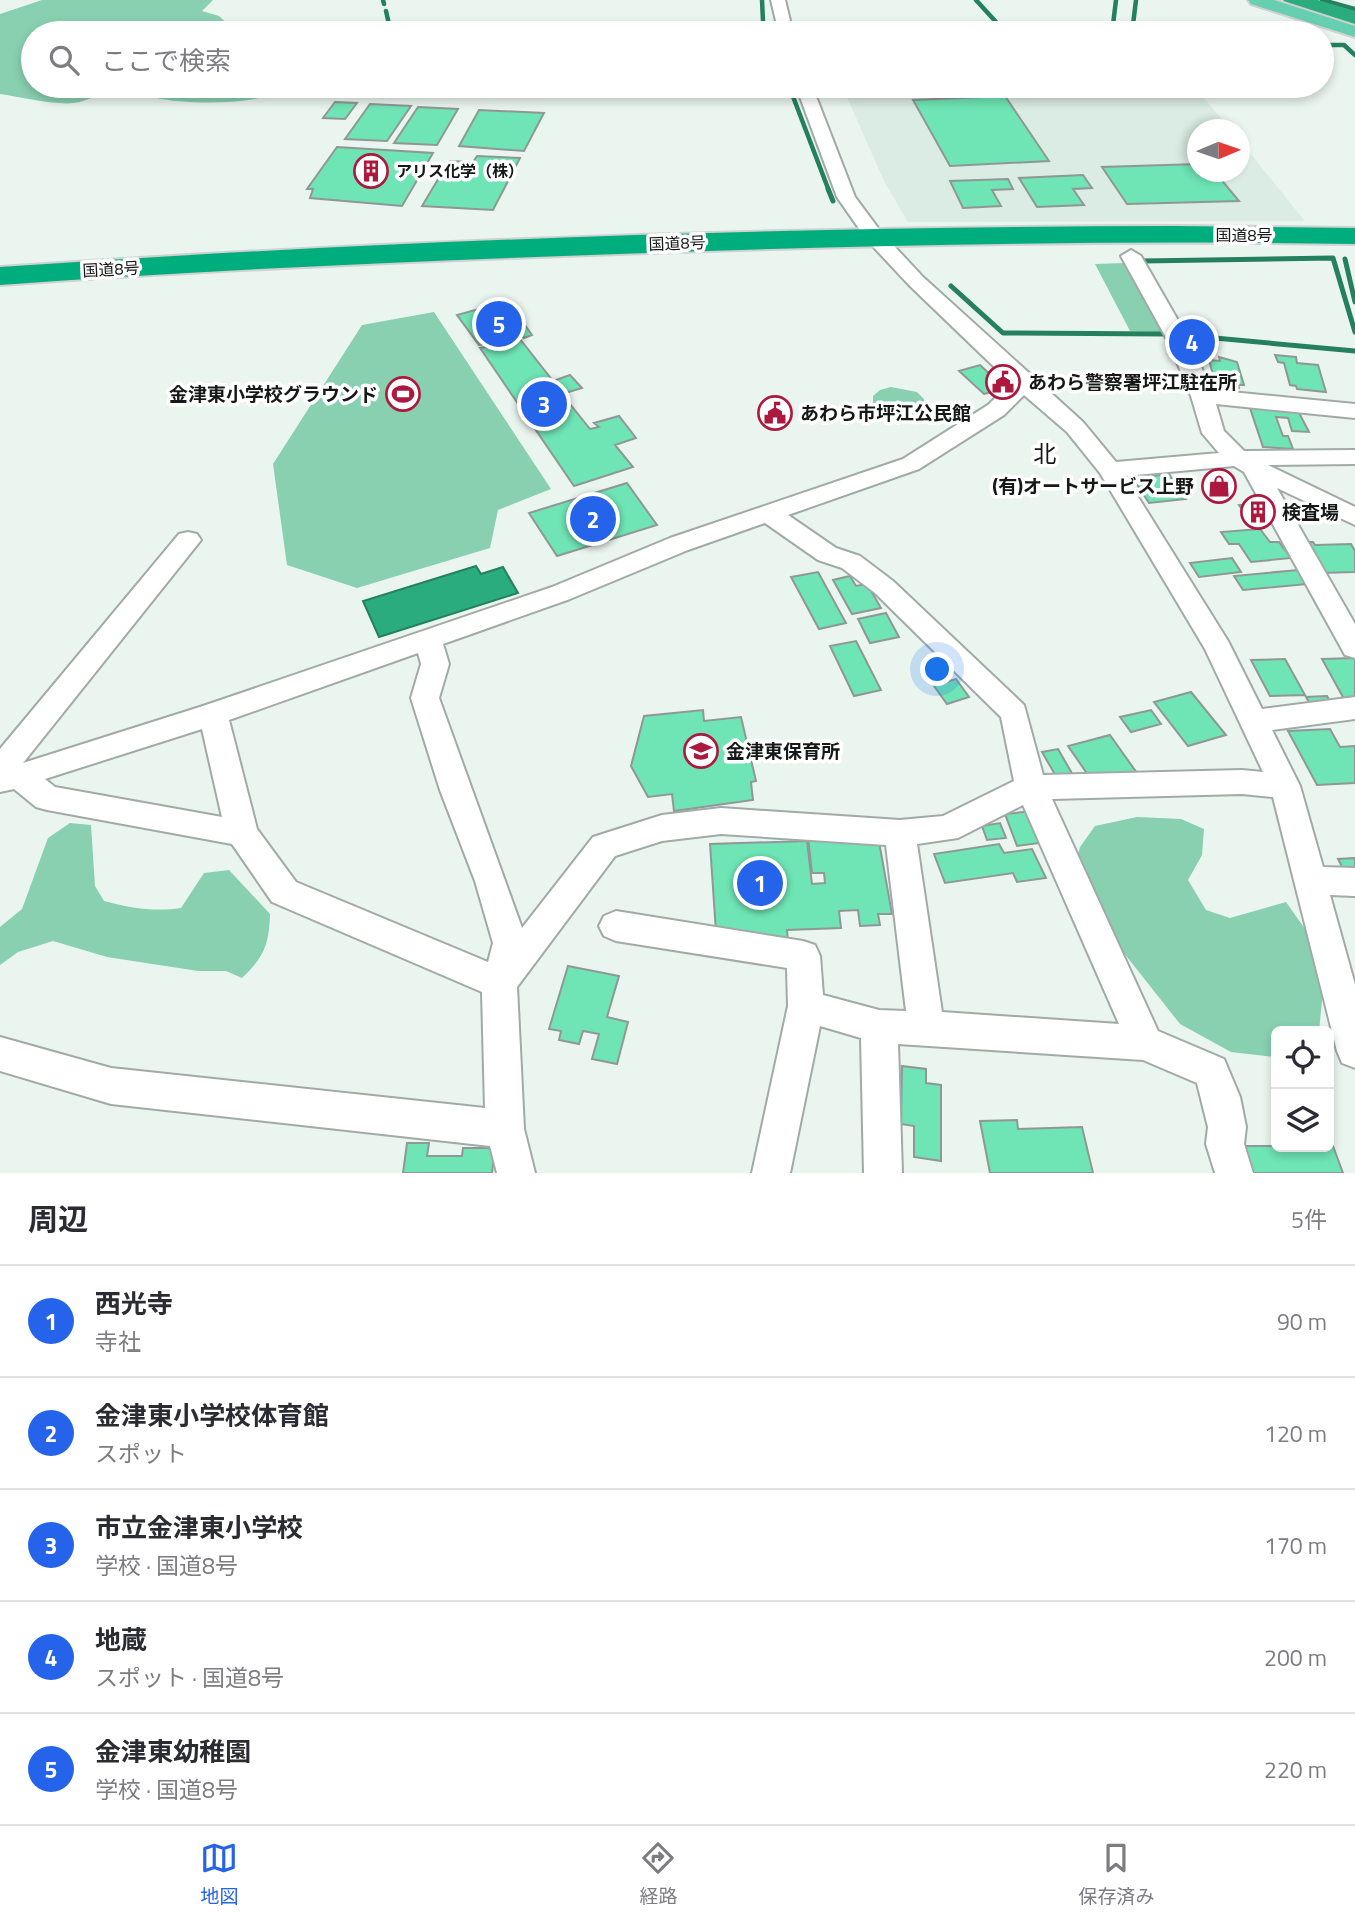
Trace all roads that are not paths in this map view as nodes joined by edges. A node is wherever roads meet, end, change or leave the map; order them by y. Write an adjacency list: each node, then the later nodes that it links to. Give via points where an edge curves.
1 (778, 0): 3 (street)
2 (1257, 0): 4 (main road)
3 (783, 21)
4 (1321, 21)
5 (1334, 25): 6 (main road)
6 (1355, 32)
7 (809, 98): 8 (street, via 846,197)
8 (874, 236): 9 (highway, 国道8号); 11 (highway, 国道8号, via 379,253); 12 (street)
9 (1355, 236)
10 (1131, 256): 13 (street, via 1180,344)
11 (0, 276)
12 (1024, 383): 17 (street, via 1075,427); 18 (street, via 996,410 911,464)
13 (1202, 396): 14 (street); 16 (street, via 1213,433)
14 (1355, 411)
15 (1355, 457): 16 (street)
16 (1246, 462): 17 (street); 19 (street); 22 (street)
17 (1110, 470): 25 (street, via 1218,648)
18 (769, 514): 21 (street); 28 (street, via 884,587 1014,712)
19 (1355, 517)
20 (188, 540): 26 (street)
21 (428, 638): 24 (street); 34 (street, via 435,664 425,698 510,943)
22 (1355, 648)
23 (1355, 708): 25 (street)
24 (213, 714): 26 (street); 29 (street)
25 (1255, 721): 27 (street)
26 (6, 775): 29 (street, via 47,798)
27 (1285, 786): 28 (street, via 1242,782); 31 (street)
28 (1031, 787): 30 (street, via 947,829); 39 (street)
29 (242, 833): 34 (street, via 284,892)
30 (900, 834): 34 (street, via 721,821 662,828 604,846); 37 (street)
31 (1311, 881): 32 (street); 38 (street)
32 (1355, 882)
33 (615, 926): 35 (street, via 803,956)
34 (499, 983): 41 (street)
35 (806, 1006): 36 (street); 43 (street)
36 (879, 1027): 37 (street); 44 (street)
37 (926, 1028): 39 (street)
38 (1352, 1029)
39 (1145, 1043): 45 (street, via 1211,1071 1221,1097 1225,1144)
40 (0, 1054): 41 (street, via 111,1086)
41 (505, 1129): 42 (street)
42 (516, 1173)
43 (771, 1173)
44 (884, 1173)
45 (1234, 1173)

